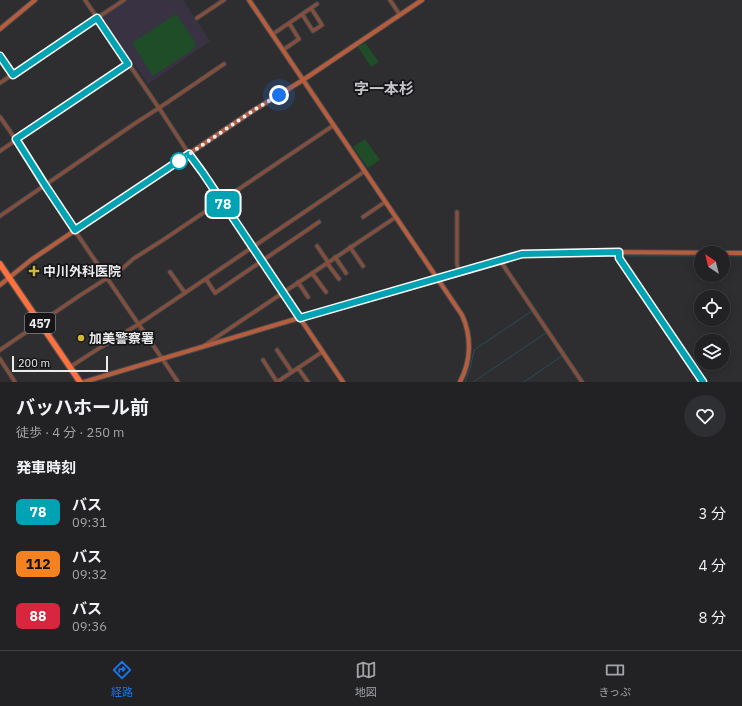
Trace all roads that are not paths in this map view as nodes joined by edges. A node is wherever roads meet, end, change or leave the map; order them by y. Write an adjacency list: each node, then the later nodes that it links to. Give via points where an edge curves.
1 (34, 0): 15 (street)
2 (85, 0): 12 (street)
3 (124, 0): 12 (street)
4 (224, 0): 13 (street)
5 (250, 0): 16 (street)
6 (390, 0): 11 (street)
7 (422, 0): 11 (street)
8 (317, 4): 9 (street)
9 (311, 8): 10 (street); 10 (street, via 322,25 313,31)
10 (302, 14): 14 (street)
11 (400, 15): 22 (street)
12 (97, 18): 19 (street); 21 (street)
13 (197, 18)
14 (288, 23): 16 (street); 17 (street, via 299,40)
15 (0, 28)
16 (273, 34): 17 (street)
17 (283, 50): 22 (street)
18 (0, 56): 21 (street)
19 (128, 64): 24 (street); 27 (street)
20 (224, 64): 24 (street)
21 (13, 75): 23 (street)
22 (303, 80): 26 (street); 29 (street)
23 (0, 83)
24 (159, 108): 29 (street); 31 (street)
25 (0, 117): 27 (street)
26 (334, 125): 30 (street); 32 (street)
27 (16, 139): 28 (street); 31 (street)
28 (0, 151)
29 (189, 154): 32 (street); 39 (street)
30 (365, 171): 33 (street); 41 (street)
31 (45, 185): 35 (street); 39 (street)
32 (221, 201): 41 (street); 56 (street)
33 (385, 202): 36 (street); 37 (street)
34 (457, 212): 52 (street)
35 (0, 216)
36 (363, 216)
37 (396, 217): 42 (street); 57 (street)
38 (319, 222): 46 (street)
39 (75, 230): 55 (street); 56 (street)
40 (317, 246): 48 (street)
41 (252, 247): 46 (street); 58 (street)
42 (350, 247): 45 (street); 50 (street)
43 (742, 253): 44 (street)
44 (619, 255): 47 (street, via 529,253 514,255); 90 (street)
45 (335, 257): 48 (street); 54 (street)
46 (262, 261): 58 (street, via 215,293); 62 (street)
47 (500, 261): 52 (street); 89 (street)
48 (328, 262): 53 (street); 59 (street)
49 (0, 264): 55 (highway, 457)
50 (363, 266)
51 (170, 272): 64 (street)
52 (459, 272): 57 (street)
53 (312, 273): 60 (street); 63 (street)
54 (346, 273)
55 (8, 278): 61 (street); 67 (highway, 457)
56 (107, 278): 67 (street); 68 (street)
57 (437, 278): 66 (street); 88 (street, via 459,309 468,331 469,356)
58 (206, 279): 64 (street)
59 (339, 279)
60 (298, 282): 62 (street); 65 (street)
61 (0, 285)
62 (283, 292): 66 (street); 69 (street)
63 (326, 292)
64 (185, 293): 68 (street)
65 (308, 297)
66 (300, 318): 69 (street); 72 (street)
67 (40, 323): 70 (street); 76 (highway, 457)
68 (139, 324): 74 (street); 76 (street)
69 (204, 346): 74 (street)
70 (0, 350)
71 (277, 350): 78 (street)
72 (322, 352): 77 (street); 87 (street)
73 (0, 359): 80 (street)
74 (163, 359): 82 (street); 83 (street)
75 (263, 360): 84 (street)
76 (70, 367): 81 (highway, 457)
77 (298, 368): 78 (street); 86 (street)
78 (292, 372): 79 (street)
79 (284, 377): 84 (street); 85 (street)
80 (16, 382)
81 (80, 382)
82 (84, 382)
83 (178, 382)
84 (277, 382)
85 (288, 382)
86 (308, 382)
87 (343, 382)
88 (460, 382)
89 (582, 382)
90 (703, 382)

